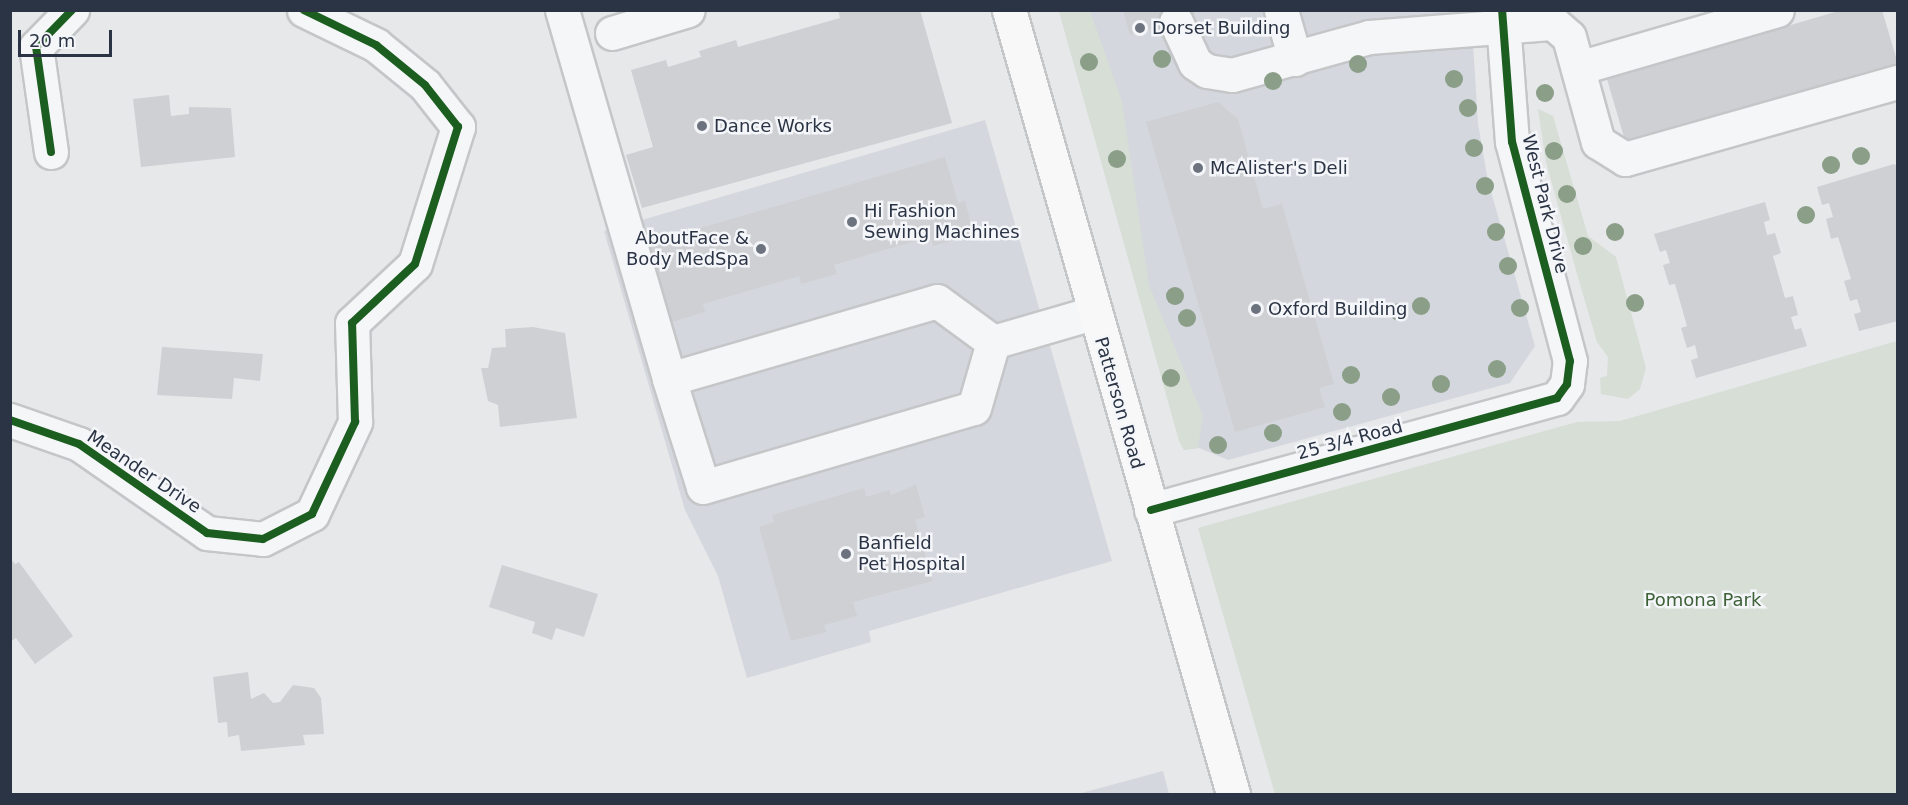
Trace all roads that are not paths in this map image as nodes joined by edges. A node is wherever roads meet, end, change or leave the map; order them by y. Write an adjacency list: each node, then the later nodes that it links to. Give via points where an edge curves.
1 (72, 10): 14 (street, via 36,47)
2 (304, 10): 19 (street, Meander Drive, via 376,45 424,85 458,127 415,264 352,323 355,422 312,514 263,539 207,533 79,444)
3 (562, 10): 17 (street)
4 (688, 10): 10 (street)
5 (1009, 10): 15 (main road, Patterson Road)
6 (1281, 10): 11 (street)
7 (1777, 10): 12 (street)
8 (1503, 19): 11 (street, via 1383,36); 12 (street, via 1553,23 1569,37); 18 (street, West Park Drive, via 1512,142 1570,361 1567,384)
9 (1176, 22): 11 (street, via 1185,49 1207,71 1232,75)
10 (612, 33)
11 (1295, 59)
12 (1578, 68): 13 (street, via 1598,142 1625,159)
13 (1898, 82)
14 (51, 152)
15 (1093, 313): 16 (street); 20 (main road, Patterson Road)
16 (993, 342): 17 (street, via 937,300); 17 (street, via 974,408 703,487)
17 (669, 379)
18 (1557, 398): 20 (street, 25 3/4 Road)
19 (10, 420)
20 (1151, 510): 21 (main road, Patterson Road)
21 (1233, 795)

